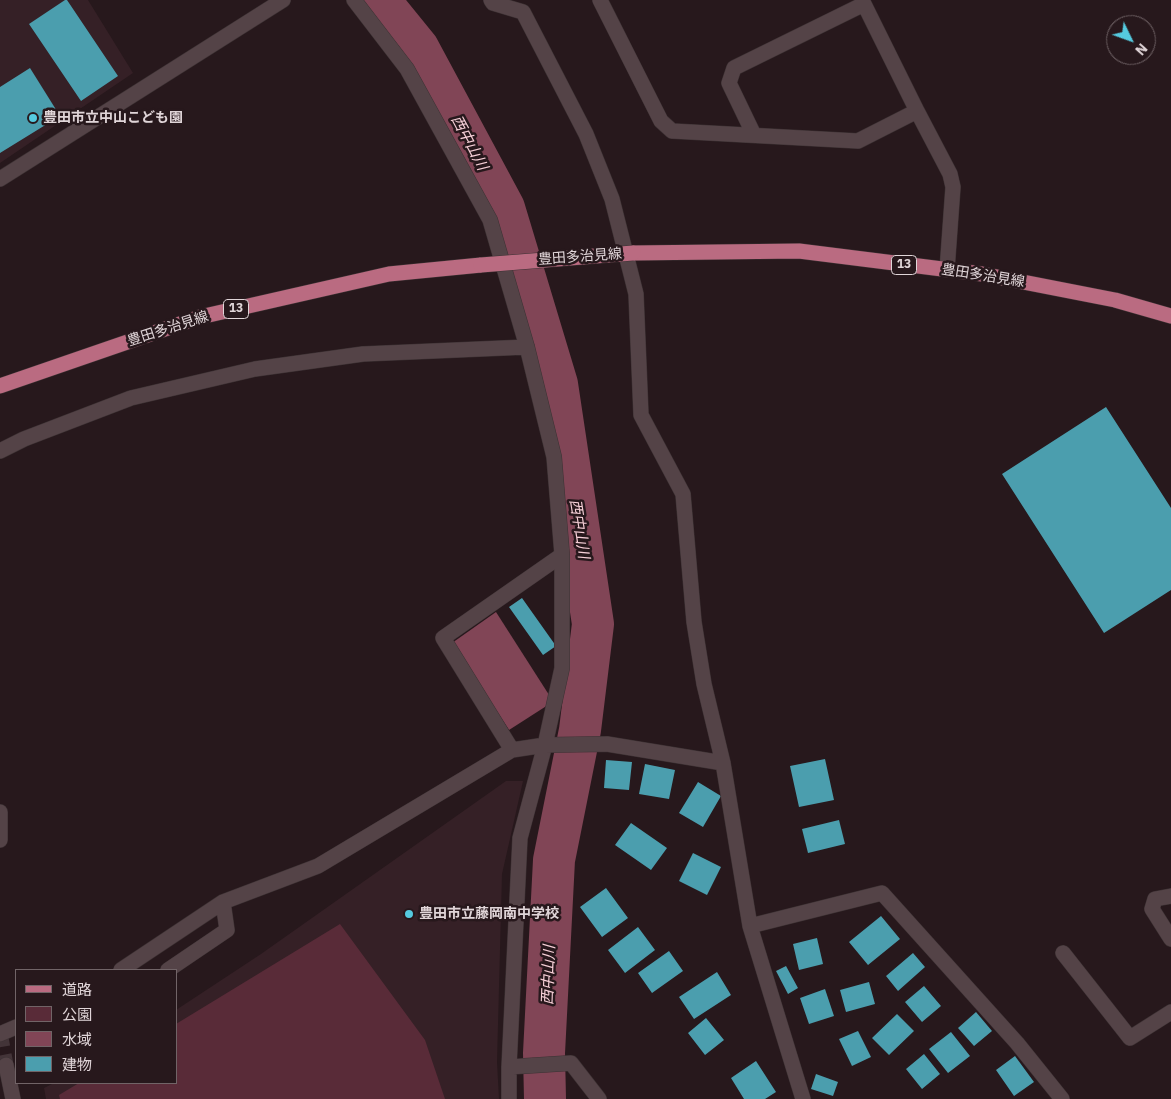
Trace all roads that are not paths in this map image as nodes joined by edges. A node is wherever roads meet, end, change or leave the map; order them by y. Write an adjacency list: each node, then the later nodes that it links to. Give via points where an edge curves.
1 (282, 0): 8 (street)
2 (354, 0): 11 (street, via 407,68 490,220)
3 (491, 0): 17 (street, via 523,12 586,134 612,199 636,294 641,415 683,494 694,622 704,684)
4 (600, 0): 7 (street, via 661,121 672,131)
5 (863, 2): 6 (street); 7 (street, via 734,68 729,83)
6 (917, 111): 7 (street, via 858,141); 9 (street, via 950,174 953,187)
7 (754, 135)
8 (0, 179)
9 (947, 270): 10 (main road, 豊田多治見線 / 13, via 1115,300); 12 (main road, 豊田多治見線 / 13, bridge, via 799,251 633,253 389,274 200,317)
10 (1171, 316)
11 (527, 347): 13 (street, via 363,354 255,369 131,398); 14 (street, via 554,457)
12 (0, 386)
13 (0, 451)
14 (562, 555): 15 (street, via 562,668); 16 (street, via 443,638)
15 (550, 746): 16 (street); 17 (street, via 606,744); 31 (street, via 520,838)
16 (512, 750): 21 (street, via 318,866)
17 (723, 763): 22 (street)
18 (0, 812): 19 (street)
19 (0, 840)
20 (1171, 896): 23 (street, via 1155,899 1152,909)
21 (224, 902): 25 (street); 26 (street, via 227,930)
22 (750, 926): 35 (street); 36 (street, via 882,893 1017,1043)
23 (1171, 939)
24 (1063, 952): 27 (street, via 1130,1038)
25 (123, 969)
26 (169, 969)
27 (1171, 1012)
28 (15, 1027): 29 (street)
29 (0, 1034)
30 (10, 1066): 32 (street)
31 (514, 1066): 33 (street); 34 (street, via 571,1063)
32 (12, 1099)
33 (509, 1099)
34 (599, 1099)
35 (803, 1099)
36 (1062, 1099)

